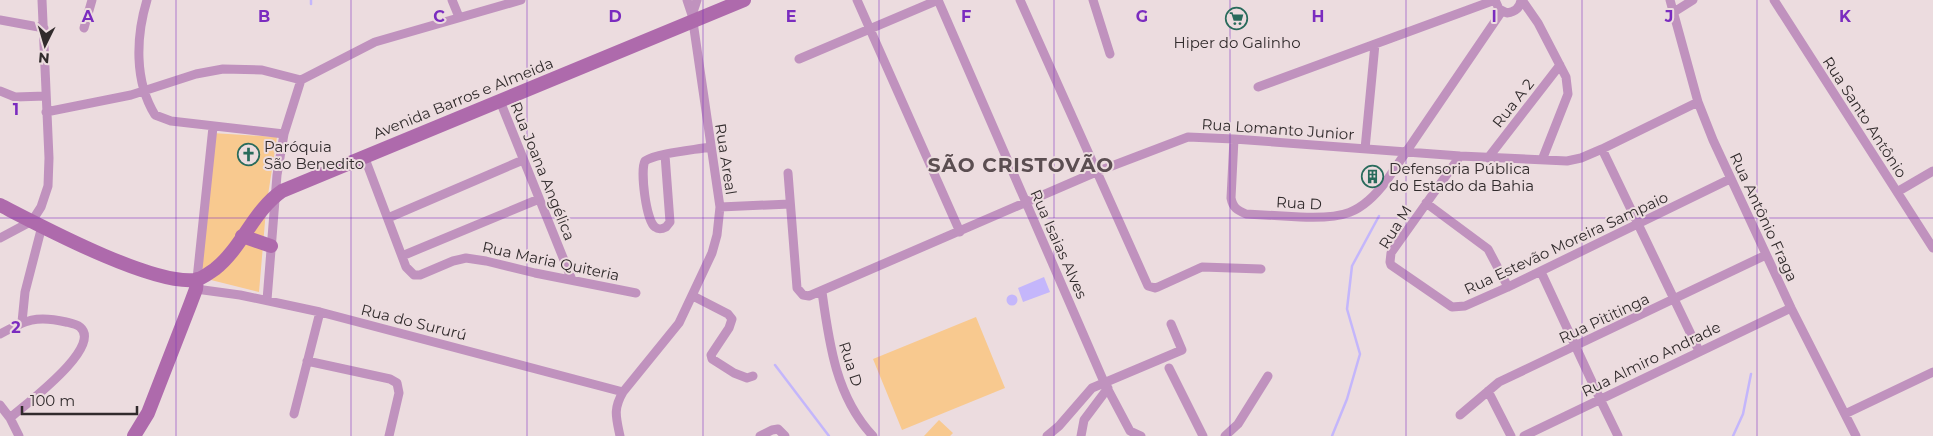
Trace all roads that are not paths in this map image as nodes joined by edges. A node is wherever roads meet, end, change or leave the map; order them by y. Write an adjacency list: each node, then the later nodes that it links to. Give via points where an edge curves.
1 (42, 0): 23 (street)
2 (92, 0): 24 (street)
3 (147, 0): 33 (street, via 139,45)
4 (452, 0): 20 (street)
5 (520, 0): 20 (street)
6 (687, 0): 21 (street, Rua Areal)
7 (697, 0): 21 (street)
8 (744, 0): 21 (street, Avenida Barros e Almeida)
9 (857, 0): 25 (street)
10 (938, 0): 25 (street); 61 (street, Rua Isaias Alves)
11 (1020, 0): 52 (street)
12 (1093, 0): 27 (street)
13 (1495, 0): 18 (street); 26 (street)
14 (1522, 0): 18 (street, via 1515,11); 29 (street)
15 (1670, 0): 19 (street, Rua Antônio Fraga)
16 (1693, 0): 19 (street)
17 (1774, 0): 55 (street, Rua Santo Antônio)
18 (1502, 11): 44 (street, Rua D)
19 (1674, 12): 36 (street, Rua Antônio Fraga)
20 (459, 17): 30 (street, via 375,42)
21 (693, 18): 35 (street, Avenida Barros e Almeida); 41 (street, Rua Areal)
22 (0, 20): 23 (street)
23 (44, 28): 34 (street)
24 (84, 28)
25 (869, 28): 28 (street); 66 (street)
26 (1376, 44): 31 (street); 42 (street)
27 (1110, 54)
28 (799, 59)
29 (1560, 65): 48 (street, Rua A 2); 50 (street, via 1566,77 1568,94)
30 (301, 80): 33 (street, via 262,70 223,69 196,74); 39 (street)
31 (1258, 87)
32 (0, 91): 34 (street, via 15,97)
33 (145, 92): 37 (street); 38 (street, via 155,114 164,120)
34 (46, 96): 37 (street)
35 (500, 101): 46 (street, Avenida Barros e Almeida); 49 (street, Rua Joana Angélica)
36 (1698, 102): 43 (street, Rua Lomanto Junior); 54 (street, Rua Antônio Fraga)
37 (46, 112): 64 (street, via 49,176)
38 (213, 127): 39 (street); 77 (street)
39 (284, 134): 56 (street)
40 (1234, 139): 42 (street, Rua Lomanto Junior); 44 (street, Rua D, via 1231,198 1233,206 1246,214 1326,218 1345,215 1375,195); 52 (street, Rua Lomanto Junior, via 1188,137)
41 (710, 147): 45 (street); 62 (street, Rua Areal)
42 (1366, 149): 44 (street, Rua Lomanto Junior)
43 (1602, 149): 50 (street, Rua Lomanto Junior, via 1581,158); 65 (street)
44 (1404, 152): 47 (street, Rua Lomanto Junior)
45 (664, 155): 45 (street, via 647,159 642,168 649,216 653,226 659,228 670,222)
46 (364, 156): 56 (street, Avenida Barros e Almeida); 63 (street, Rua Maria Quiteria)
47 (1460, 156): 48 (street, Rua Lomanto Junior); 58 (street, Rua M)
48 (1488, 158): 50 (street, Rua Lomanto Junior)
49 (523, 160): 57 (street, Rua Joana Angélica); 63 (street)
50 (1542, 160)
51 (1933, 171): 55 (street)
52 (1096, 172): 61 (street, Rua Lomanto Junior); 74 (street, via 1148,286 1158,287 1202,267)
53 (788, 173): 60 (street)
54 (1730, 179): 65 (street, Rua Estevão Moreira Sampaio); 71 (street, Rua Antônio Fraga)
55 (1897, 192): 70 (street, Rua Santo Antônio)
56 (274, 196): 67 (street, Avenida Barros e Almeida); 69 (street)
57 (539, 199): 72 (street); 76 (street, Rua Joana Angélica)
58 (1426, 203): 73 (street, Rua M, via 1392,253); 78 (street, via 1488,249)
59 (0, 204): 64 (street)
60 (790, 204): 62 (street); 79 (street, Rua Lomanto Junior, via 797,288 799,293 809,296)
61 (1026, 204): 66 (street, Rua Lomanto Junior); 96 (street, Rua Isaias Alves)
62 (720, 207): 81 (street, Rua Areal, via 716,242)
63 (388, 218): 72 (street, Rua Maria Quiteria)
64 (37, 224): 68 (street); 77 (street, via 141,269); 86 (street)
65 (1638, 225): 75 (street, Rua Estevão Moreira Sampaio); 83 (street)
66 (960, 232): 79 (street, Rua Lomanto Junior)
67 (242, 236): 69 (street); 77 (street, Avenida Barros e Almeida, via 221,264)
68 (0, 238)
69 (271, 246): 82 (street)
70 (1933, 248)
71 (1766, 255): 83 (street, Rua Pititinga); 84 (street, Rua Antônio Fraga)
72 (402, 256): 76 (street, Rua Maria Quiteria, via 408,271 414,275 466,258)
73 (1391, 265): 78 (street, Rua Estevão Moreira Sampaio, via 1452,307 1465,306)
74 (1261, 269)
75 (1541, 272): 78 (street, Rua Estevão Moreira Sampaio); 89 (street)
76 (572, 280): 80 (street, Rua Maria Quiteria)
77 (196, 284): 82 (street, Rua do Sururú); 101 (street)
78 (1508, 288)
79 (822, 292): 113 (street, Rua D, via 834,363 854,411)
80 (636, 293)
81 (693, 296): 94 (street, via 732,319 711,355 712,359 740,376); 98 (street, Rua Areal, via 674,331)
82 (267, 300): 85 (street, Rua do Sururú)
83 (1674, 300): 89 (street, Rua Pititinga); 90 (street)
84 (1791, 308): 90 (street, Rua Almiro Andrade); 103 (street, Rua Antônio Fraga)
85 (320, 312): 91 (street); 98 (street, Rua do Sururú)
86 (22, 322): 88 (street); 105 (street, via 43,318 76,325 84,332 84,341 62,373)
87 (1171, 324): 96 (street, via 1182,350)
88 (0, 334)
89 (1575, 346): 97 (street, Rua Pititinga); 99 (street)
90 (1699, 351): 99 (street, Rua Almiro Andrade)
91 (307, 361): 102 (street); 109 (street, via 397,382 399,393)
92 (1169, 368): 117 (street)
93 (1933, 372): 103 (street)
94 (753, 376)
95 (1268, 376): 118 (street, via 1238,424)
96 (1106, 385): 114 (street, via 1092,388); 115 (street, via 1084,420); 116 (street, Rua Isaias Alves, via 1130,432)
97 (1488, 391): 104 (street, Rua Pititinga); 119 (street)
98 (623, 392): 110 (street, via 615,411)
99 (1600, 399): 120 (street, Rua Almiro Andrade); 121 (street)
100 (0, 405): 105 (street)
101 (148, 413): 107 (street); 108 (street)
102 (294, 414)
103 (1845, 414): 122 (street, Rua Antônio Fraga)
104 (1460, 415)
105 (10, 418): 106 (street)
106 (19, 436)
107 (134, 436)
108 (141, 436)
109 (389, 436)
110 (620, 436)
111 (760, 436): 112 (street, via 778,429)
112 (785, 436)
113 (873, 436)
114 (1047, 436)
115 (1081, 436)
116 (1141, 436)
117 (1203, 436)
118 (1225, 436)
119 (1511, 436)
120 (1524, 436)
121 (1618, 436)
122 (1856, 436)

